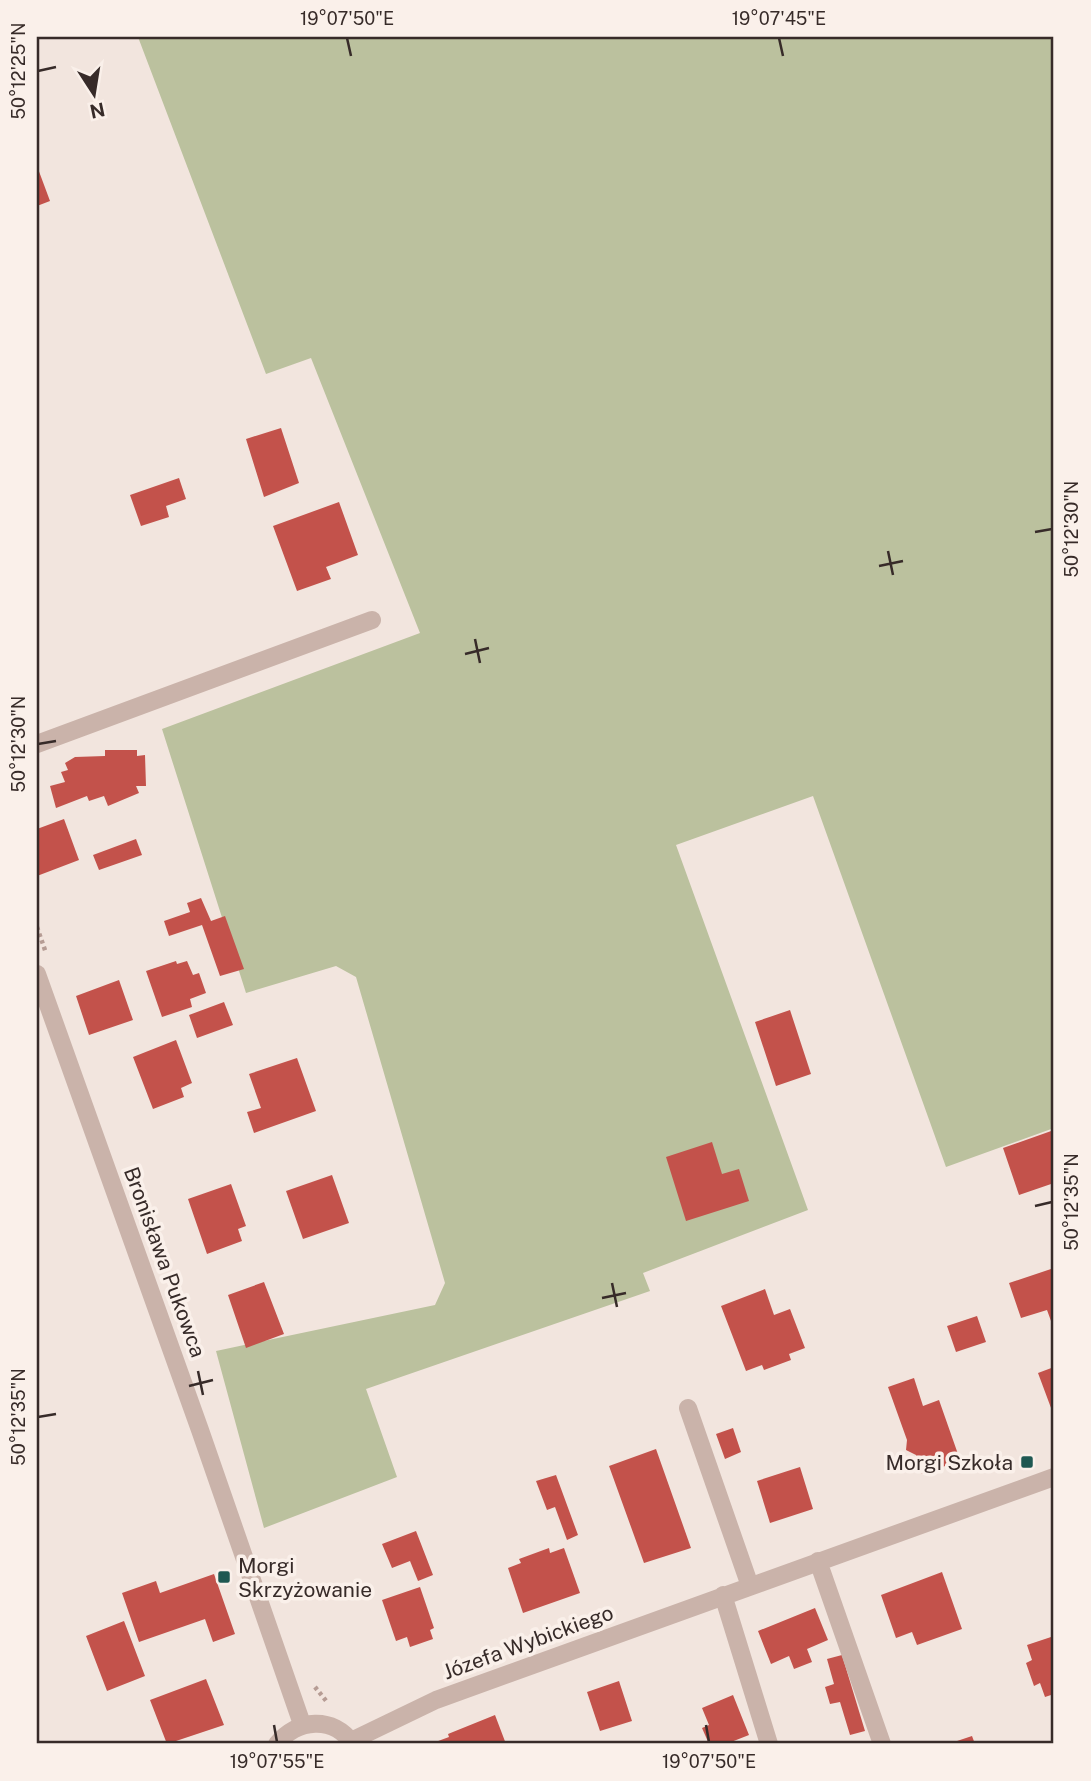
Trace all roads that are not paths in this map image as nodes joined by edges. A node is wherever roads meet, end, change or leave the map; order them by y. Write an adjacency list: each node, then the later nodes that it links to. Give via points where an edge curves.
1 (372, 620): 2 (street)
2 (37, 744)
3 (37, 974): 9 (street, Bronisława Pukowca)
4 (688, 1408): 7 (street)
5 (1054, 1477): 6 (street, Józefa Wybickiego)
6 (818, 1562): 7 (street, Józefa Wybickiego); 13 (street)
7 (750, 1586): 8 (street, Józefa Wybickiego)
8 (723, 1595): 10 (street, Józefa Wybickiego, via 436,1700); 12 (street)
9 (302, 1724): 10 (street, via 337,1728); 11 (street)
10 (352, 1743)
11 (277, 1744)
12 (769, 1744)
13 (882, 1744)

